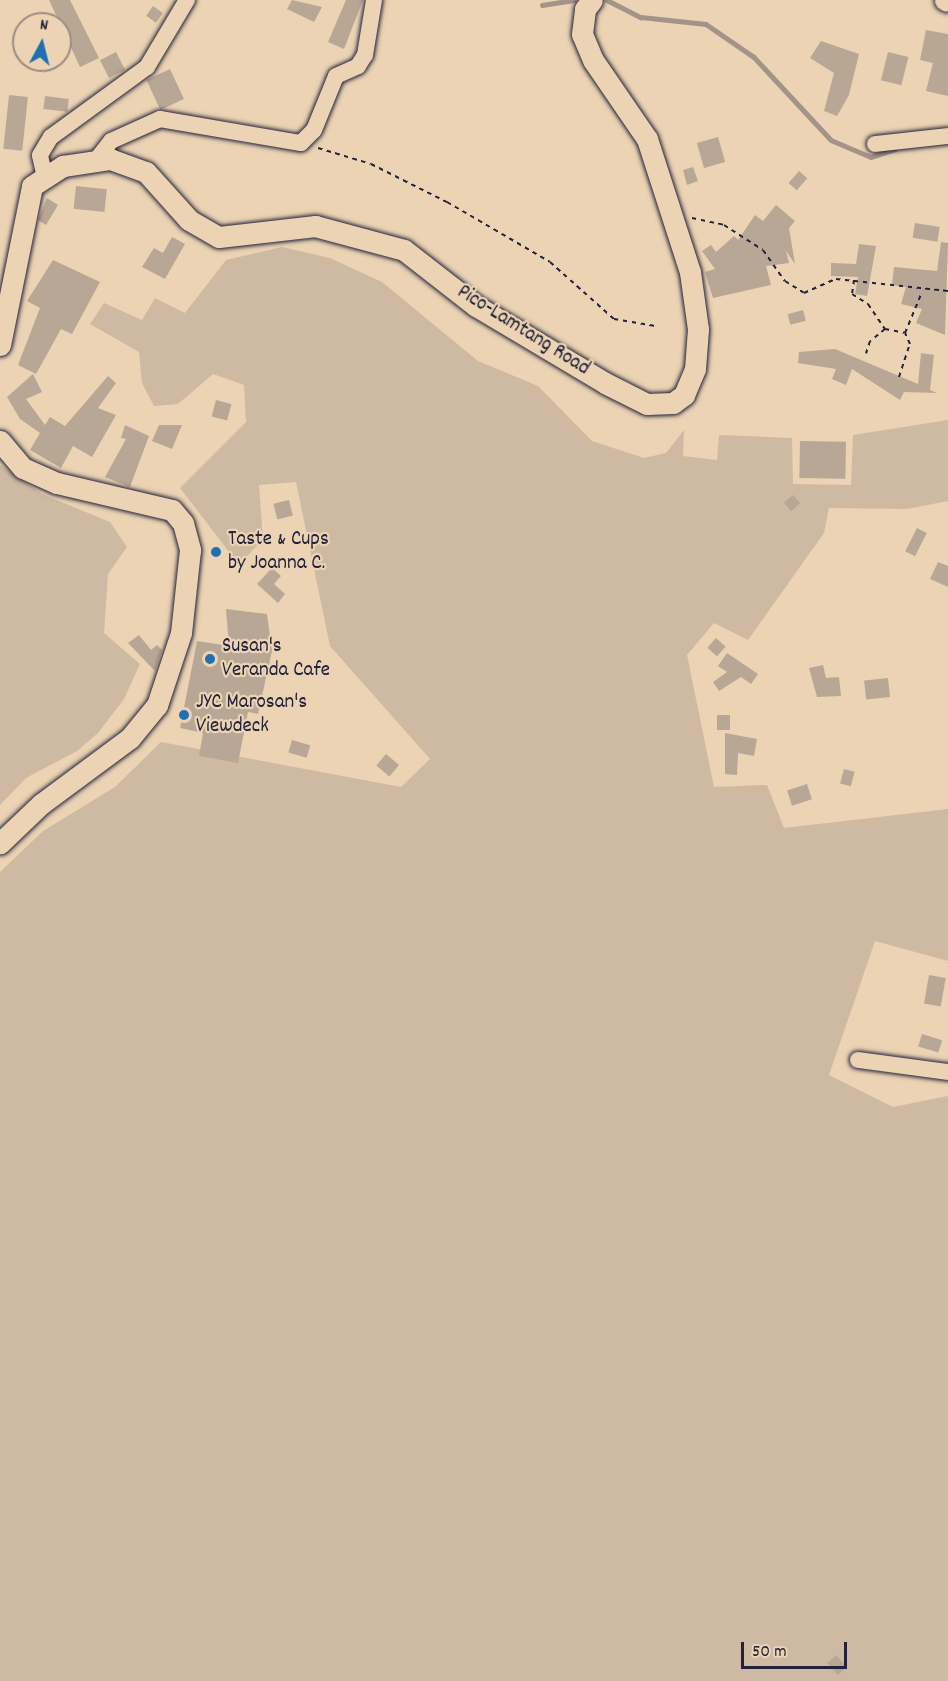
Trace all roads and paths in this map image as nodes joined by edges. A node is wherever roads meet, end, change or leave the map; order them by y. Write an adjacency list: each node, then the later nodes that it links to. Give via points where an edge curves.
1 (187, 0): 8 (street, via 147,67 51,137 40,155)
2 (374, 0): 5 (street, via 366,55 358,66 336,76 314,130)
3 (592, 0): 9 (main road, Pico-Lamtang Road, via 585,9 582,34 593,60 647,139)
4 (948, 136): 6 (street)
5 (301, 143): 7 (street, via 160,119 111,141); 13 (path, via 371,164 447,202 550,262 614,319)
6 (874, 144)
7 (97, 159): 8 (main road, Pico-Lamtang Road); 9 (main road, Pico-Lamtang Road, via 124,162 146,172 189,220 219,237 315,226 404,250 476,306 636,400 659,407 684,394 697,345 692,283)
8 (44, 174): 16 (main road, via 32,186 23,219)
9 (677, 219): 10 (path, via 724,225 763,250 785,281 804,293 836,279)
10 (854, 280): 12 (path); 14 (path, via 852,294 868,304)
11 (948, 291): 12 (path)
12 (922, 292): 15 (path)
13 (655, 326)
14 (885, 329): 15 (path); 17 (path, via 870,341)
15 (905, 333): 18 (path, via 910,344)
16 (0, 345)
17 (866, 353)
18 (899, 377)
19 (0, 441): 20 (main road, via 23,468 57,483 172,510 183,523 190,550 181,633 157,705 130,738 41,804)
20 (0, 843)
21 (858, 1060): 22 (street)
22 (948, 1072)

